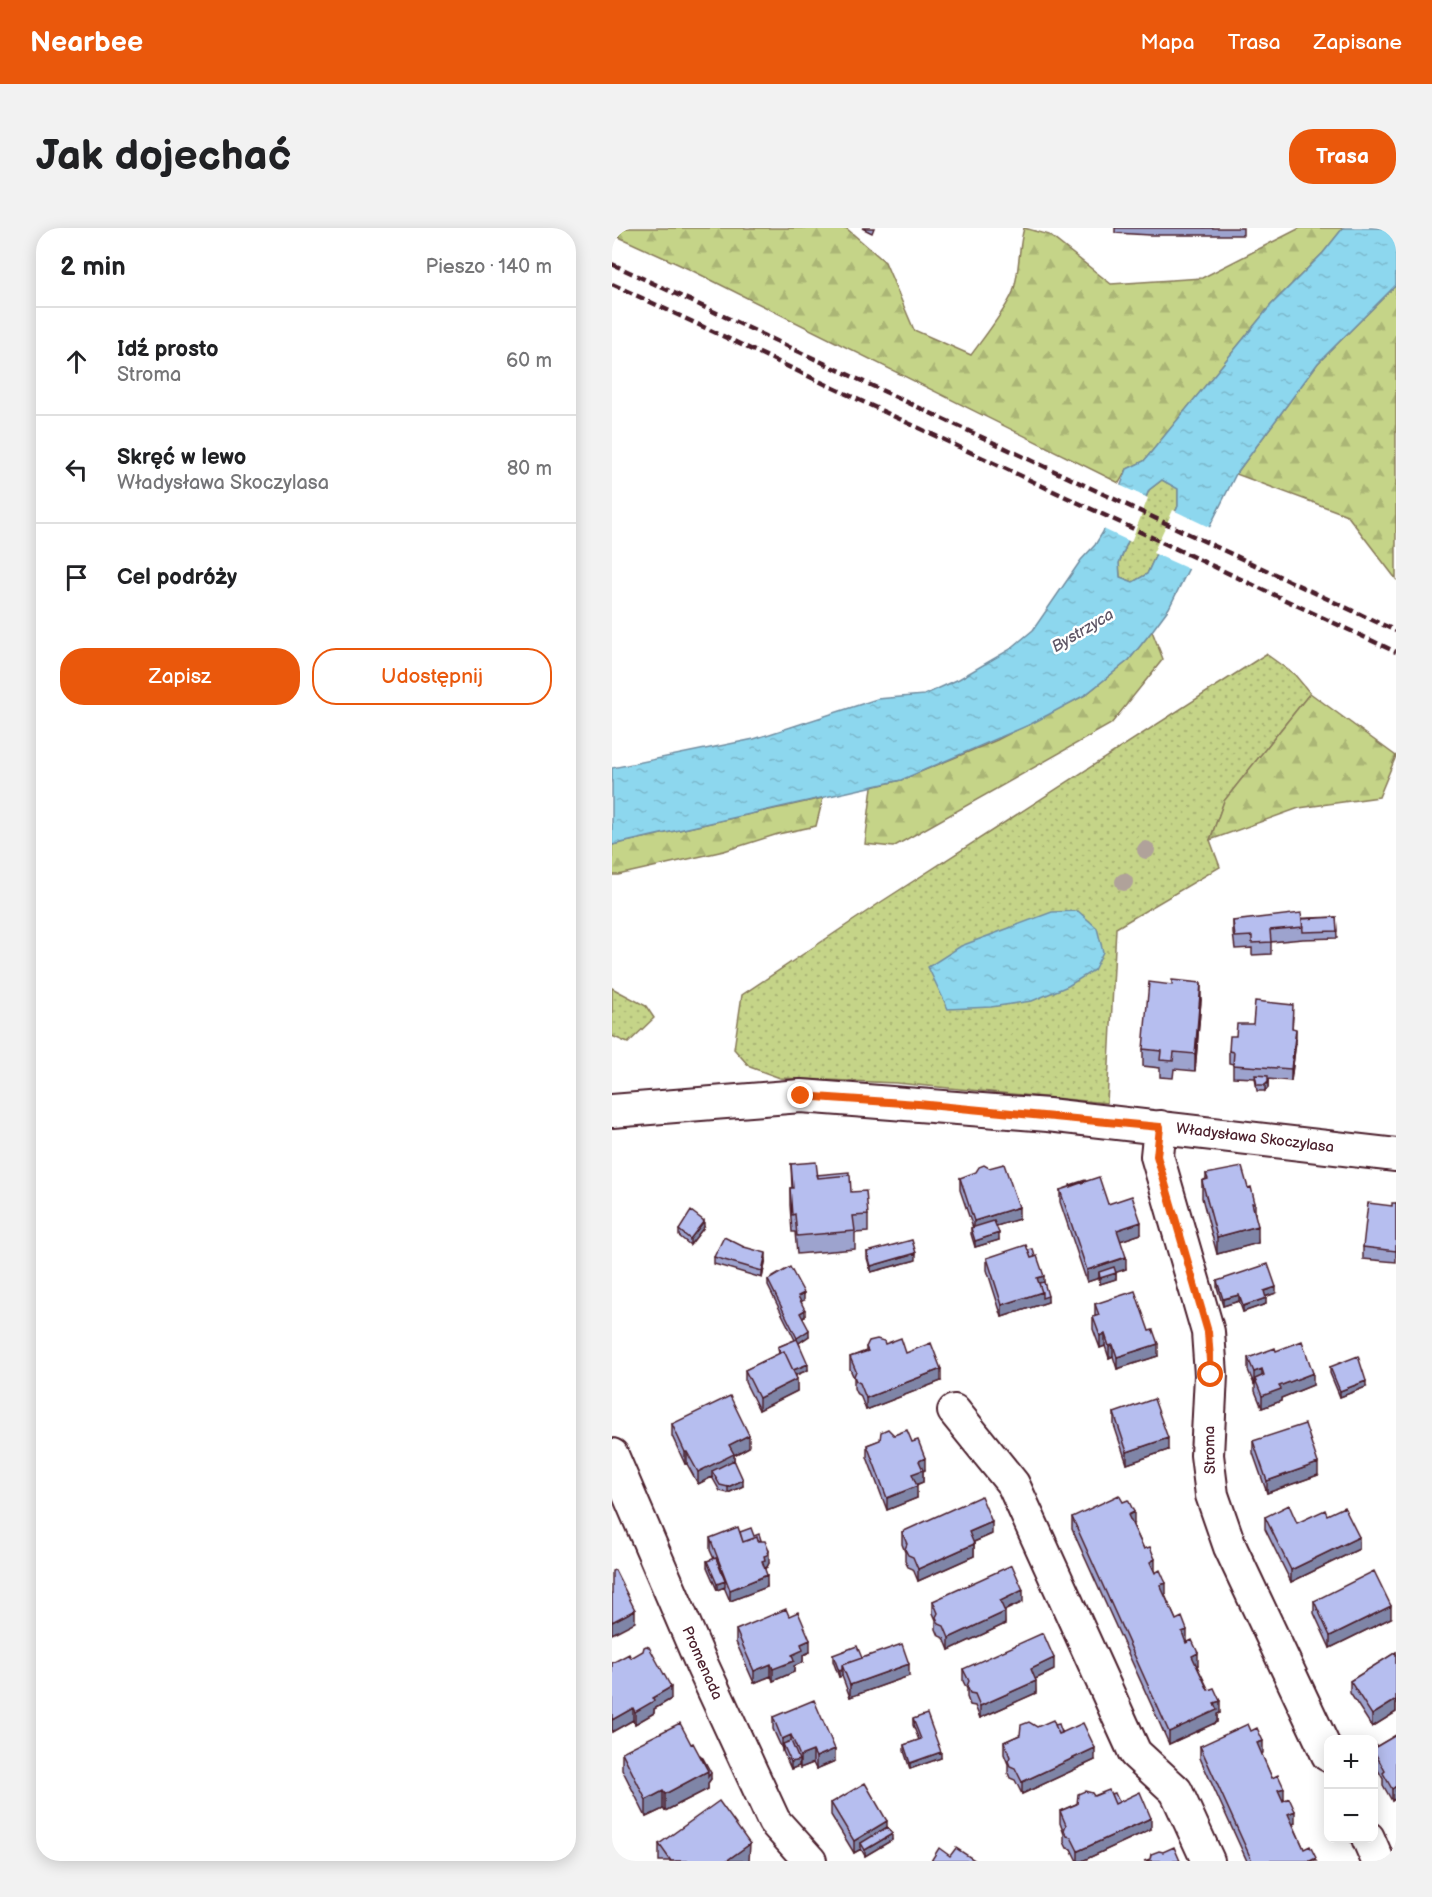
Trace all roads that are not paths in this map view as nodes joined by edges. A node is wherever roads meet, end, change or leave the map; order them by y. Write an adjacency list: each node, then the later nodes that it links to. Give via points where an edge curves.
1 (612, 1111): 2 (street, Władysława Skoczylasa, via 801,1096)
2 (1160, 1127): 3 (street, Władysława Skoczylasa); 6 (street, Stroma, via 1157,1156 1208,1332 1211,1375 1207,1455 1212,1495 1230,1547)
3 (1396, 1155)
4 (954, 1411): 9 (street, via 1013,1484 1135,1753 1176,1791)
5 (612, 1455): 8 (street, Promenada, via 774,1821)
6 (1324, 1744)
7 (1370, 1843): 10 (street)
8 (810, 1861)
9 (1208, 1861)
10 (1378, 1861)

